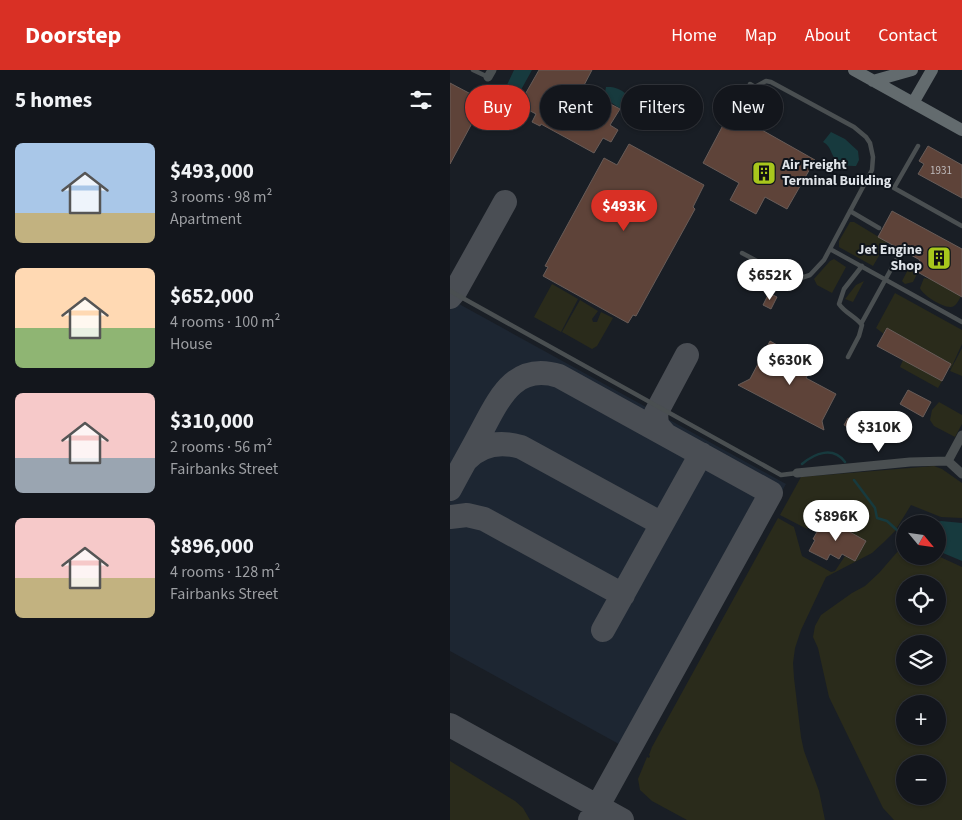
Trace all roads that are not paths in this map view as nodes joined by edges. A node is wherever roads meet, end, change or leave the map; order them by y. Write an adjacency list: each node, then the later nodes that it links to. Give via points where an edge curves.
1 (473, 70): 5 (lane)
2 (854, 70): 6 (street)
3 (912, 70): 6 (street)
4 (932, 70): 8 (street)
5 (490, 74)
6 (873, 80): 8 (street)
7 (750, 84): 11 (lane, via 755,87 771,82 866,137 873,157 872,170)
8 (914, 103): 9 (street)
9 (962, 130)
10 (918, 146): 12 (lane, via 894,188)
11 (850, 211): 13 (lane); 14 (lane)
12 (962, 226)
13 (879, 228)
14 (830, 249): 15 (lane, via 810,275 798,279 789,278); 17 (lane)
15 (742, 253)
16 (900, 253): 18 (lane)
17 (862, 266): 18 (lane); 21 (lane, via 844,289 839,304)
18 (886, 279): 20 (lane); 21 (lane)
19 (450, 291): 25 (lane, via 782,475)
20 (962, 322)
21 (861, 324): 22 (lane, via 859,336)
22 (848, 357)
23 (962, 435): 24 (street)
24 (948, 461): 25 (street); 26 (street)
25 (797, 473)
26 (962, 474)

